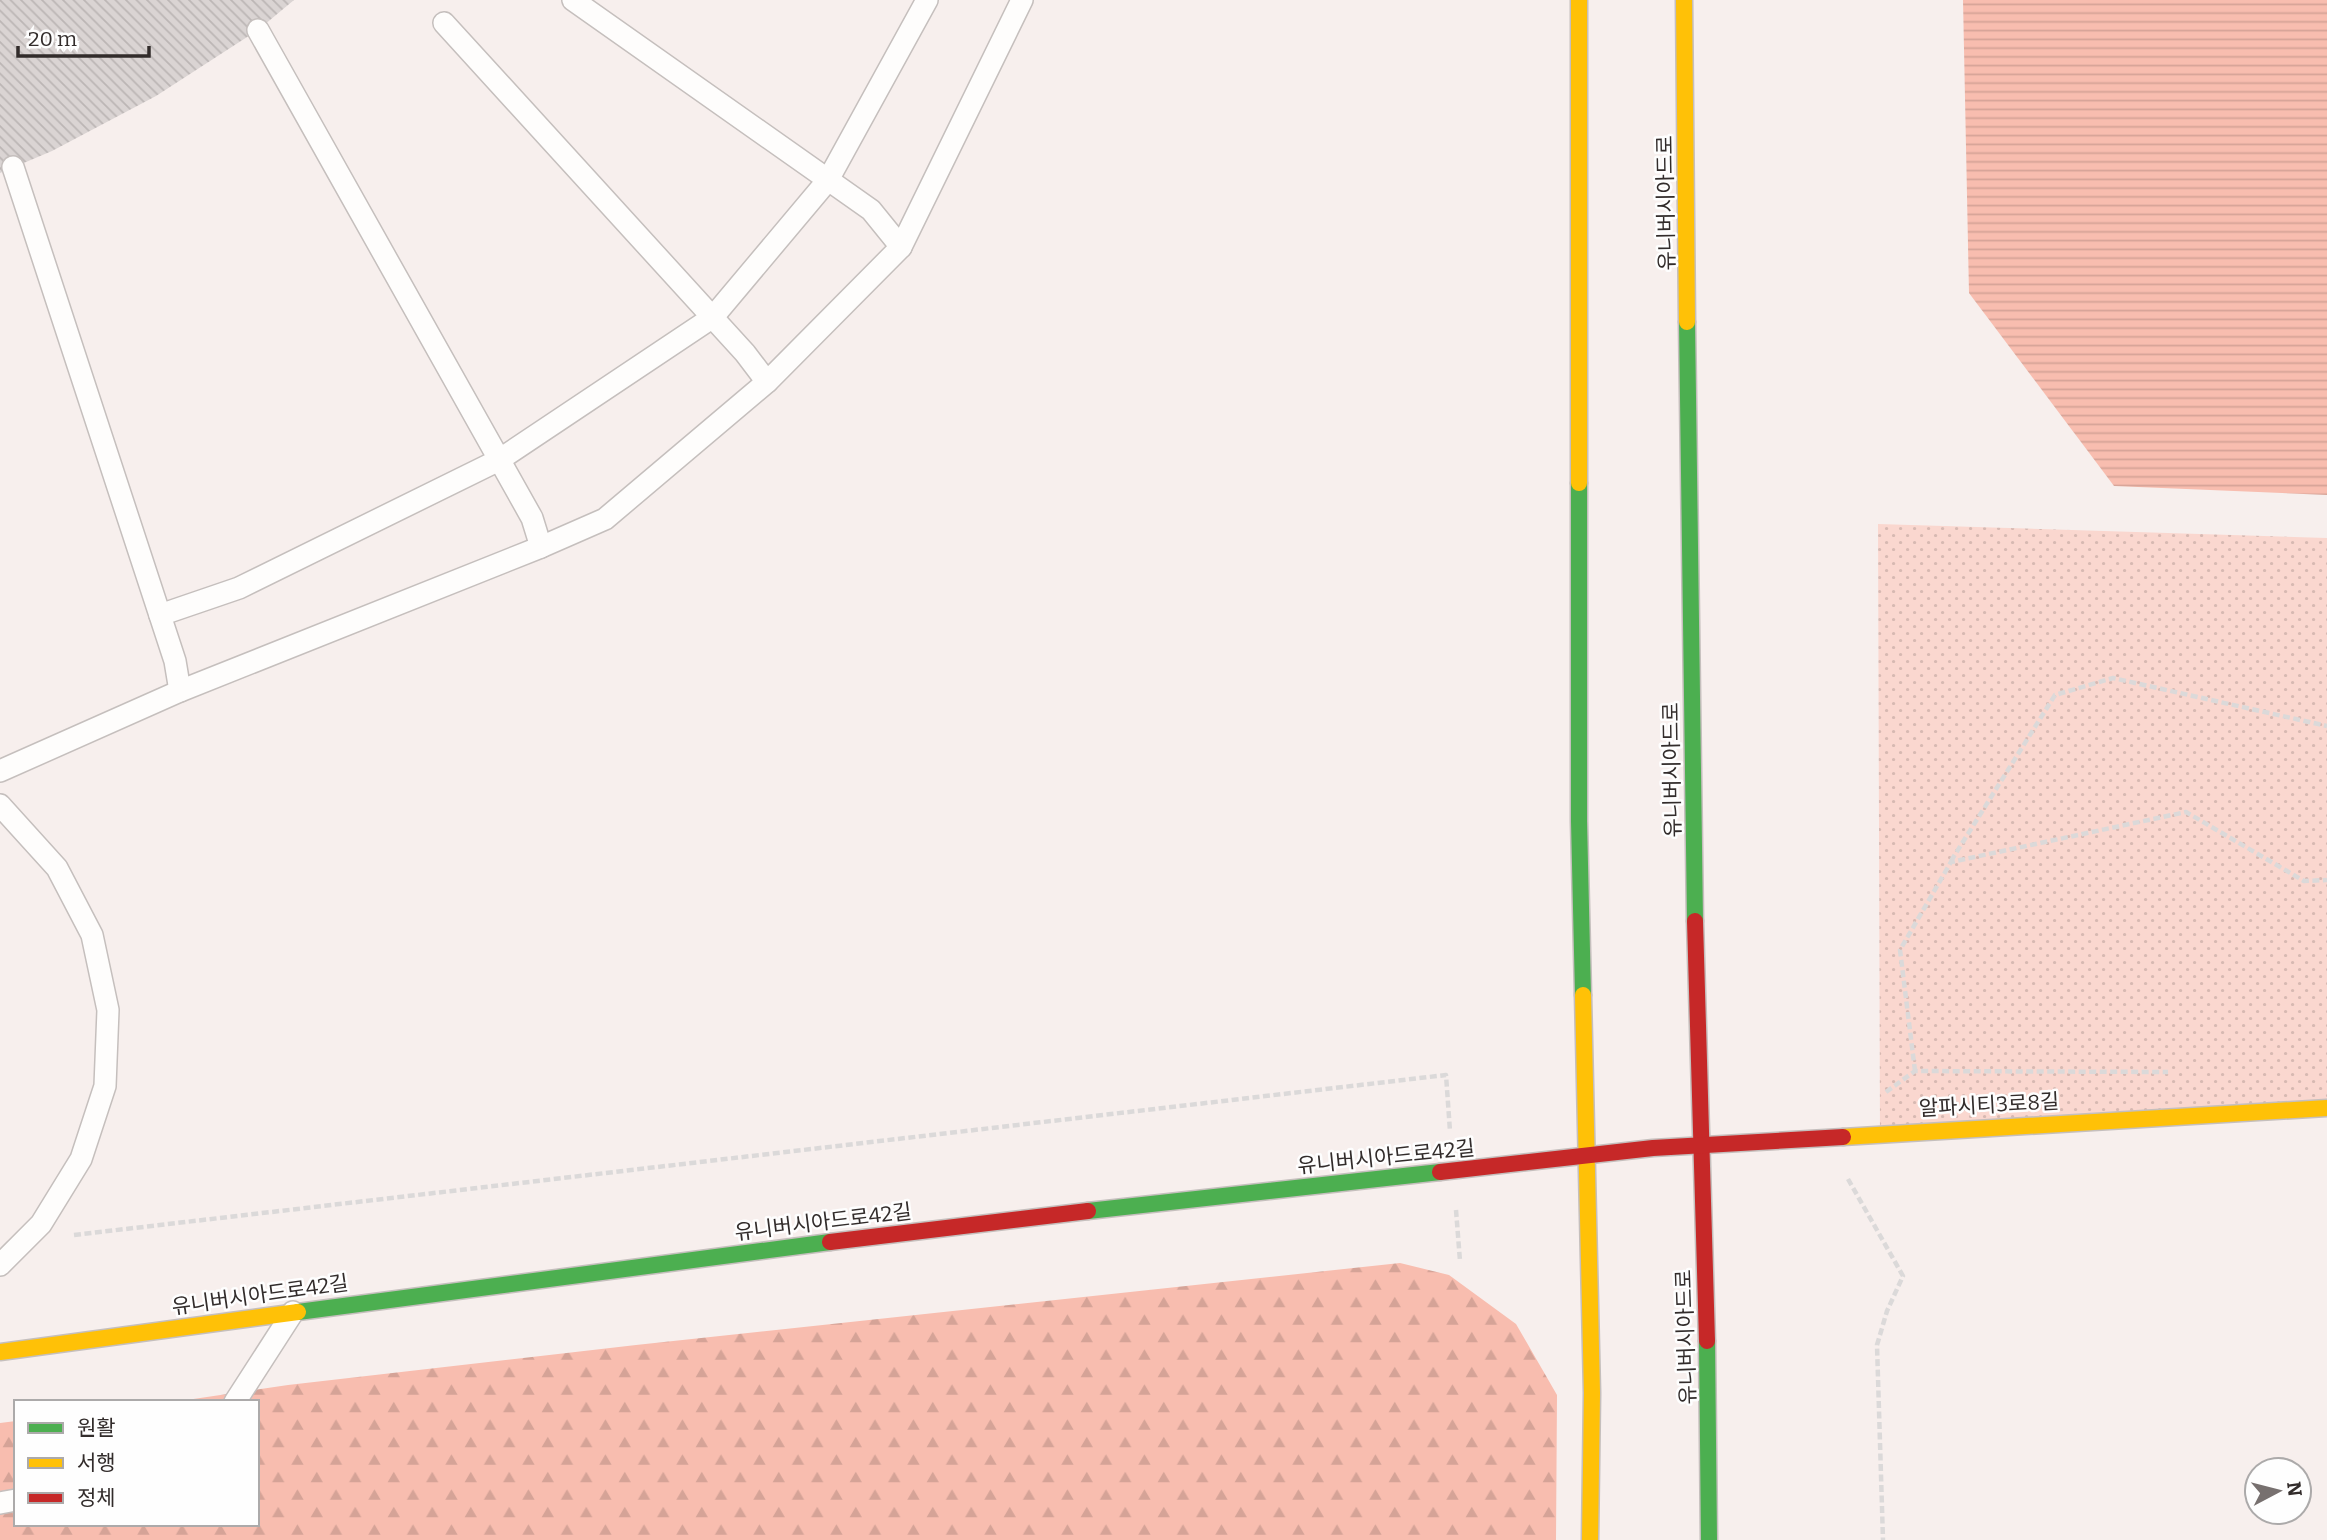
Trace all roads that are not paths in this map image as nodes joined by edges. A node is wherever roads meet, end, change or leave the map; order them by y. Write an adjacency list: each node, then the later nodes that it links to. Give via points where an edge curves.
1 (573, 0): 9 (lane)
2 (928, 0): 9 (lane)
3 (1022, 0): 10 (lane)
4 (1579, 0): 22 (main road, via 1579,821)
5 (1684, 0): 20 (main road, 유니버시아드로)
6 (444, 23): 11 (lane)
7 (258, 30): 13 (lane)
8 (13, 167): 15 (lane)
9 (828, 180): 10 (lane, via 871,210); 11 (lane)
10 (901, 247): 12 (lane)
11 (713, 317): 12 (lane); 13 (lane)
12 (767, 382): 14 (lane, via 606,519)
13 (499, 460): 14 (lane, via 532,518); 15 (lane, via 239,588)
14 (541, 547): 16 (lane)
15 (160, 615): 16 (lane)
16 (180, 691): 17 (lane)
17 (0, 771)
18 (0, 805): 23 (lane, via 57,868 92,935 107,1010 104,1086 81,1159 41,1224)
19 (2327, 1108): 20 (main road, 알파시티3로8길)
20 (1700, 1145): 21 (main road, 알파시티3로8길); 28 (main road, 유니버시아드로, via 1709,1374)
21 (1653, 1148): 22 (main road, 유니버시아드로42길)
22 (1585, 1156): 24 (main road, 유니버시아드로42길, via 904,1232); 27 (main road, via 1592,1393)
23 (0, 1265)
24 (293, 1312): 25 (main road, 유니버시아드로42길); 26 (lane)
25 (0, 1352)
26 (236, 1400)
27 (1590, 1540)
28 (1709, 1540)

